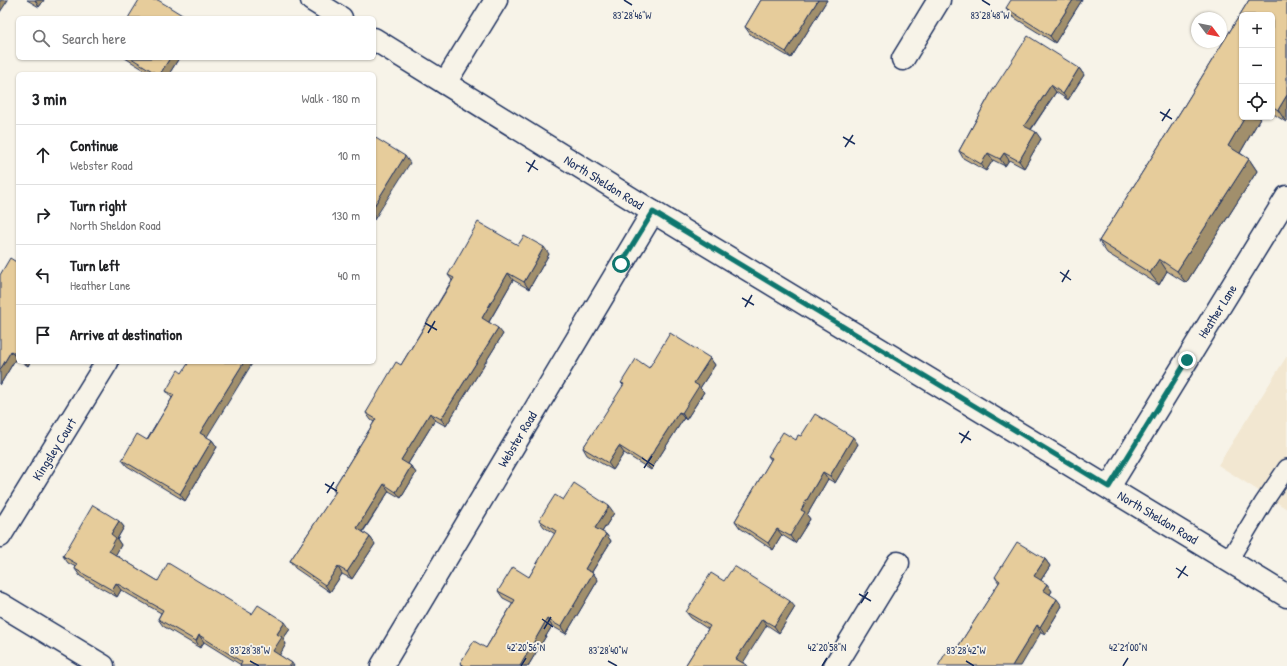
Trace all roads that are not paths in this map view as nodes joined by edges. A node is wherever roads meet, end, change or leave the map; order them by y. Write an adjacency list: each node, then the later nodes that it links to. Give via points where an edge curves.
1 (312, 0): 4 (street)
2 (496, 0): 7 (street)
3 (939, 0): 6 (street)
4 (338, 16)
5 (376, 40): 7 (street, North Sheldon Road)
6 (903, 59)
7 (445, 83): 9 (street, North Sheldon Road)
8 (1287, 197): 12 (street, Heather Lane)
9 (653, 212): 12 (street, North Sheldon Road); 19 (street, Webster Road)
10 (106, 364): 13 (street, Kingsley Court)
11 (1287, 468): 14 (lane)
12 (1109, 487): 14 (street, North Sheldon Road)
13 (0, 536)
14 (1229, 560): 16 (street, North Sheldon Road)
15 (898, 563): 20 (street)
16 (1287, 596)
17 (0, 604): 18 (street)
18 (103, 666)
19 (382, 666)
20 (835, 666)

